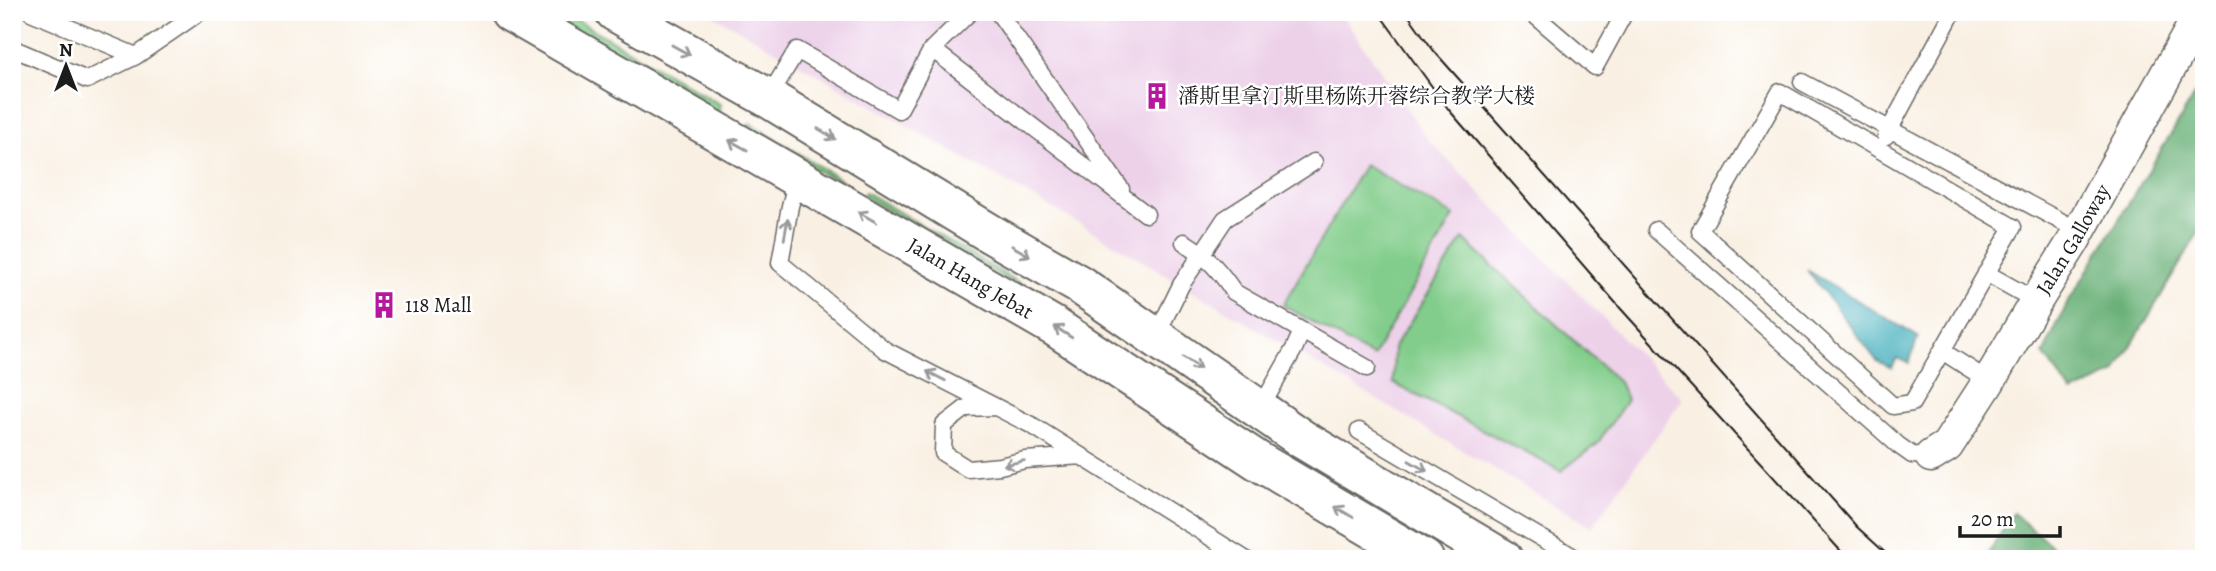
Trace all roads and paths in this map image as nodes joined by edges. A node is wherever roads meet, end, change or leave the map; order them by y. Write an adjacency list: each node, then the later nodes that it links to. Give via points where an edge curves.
1 (31, 12): 13 (lane)
2 (200, 12): 13 (lane)
3 (510, 12): 19 (street, Jalan Hang Jebat, one-way to 3)
4 (615, 12): 15 (street, one-way to 15)
5 (970, 12): 12 (lane)
6 (998, 12): 20 (lane)
7 (1531, 12): 8 (lane, via 1595,67)
8 (1625, 12)
9 (1954, 12): 16 (lane)
10 (2201, 12): 23 (street, Jalan Galloway)
11 (12, 48): 13 (lane, via 86,80)
12 (932, 48): 15 (lane, via 899,110 797,50); 20 (lane)
13 (136, 56)
14 (1802, 82): 16 (lane)
15 (768, 98): 29 (street, one-way to 29, via 1080,285)
16 (1890, 129): 17 (lane); 23 (lane)
17 (1878, 149): 26 (lane, via 2013,227); 30 (lane, via 1780,92 1700,231 1893,406 1912,403)
18 (1314, 162): 25 (lane, via 1225,219)
19 (798, 177): 33 (lane, one-way to 19, via 885,350 780,263); 39 (street, Jalan Hang Jebat, one-way to 19, via 1258,461 1055,327)
20 (1131, 203): 21 (lane)
21 (1146, 214)
22 (1656, 230): 37 (lane, via 1898,445 1912,455)
23 (2079, 231): 27 (street, Jalan Galloway)
24 (1184, 242): 25 (lane)
25 (1202, 253): 28 (lane, via 1234,292); 29 (lane)
26 (1986, 273): 27 (lane); 30 (lane)
27 (2036, 301): 32 (street, Jalan Galloway)
28 (1302, 331): 31 (lane); 34 (lane)
29 (1155, 338): 34 (street, one-way to 34)
30 (1942, 351): 32 (lane)
31 (1367, 368)
32 (1989, 381): 37 (street, Jalan Galloway, via 1947,446)
33 (996, 407): 36 (lane); 36 (lane, one-way to 33, via 968,470 943,453 944,425 966,408)
34 (1260, 410): 40 (street)
35 (1359, 432): 41 (lane, one-way to 41)
36 (1082, 456): 38 (lane)
37 (1931, 456)
38 (1245, 559)
39 (1424, 559)
40 (1503, 559)
41 (1577, 559)

